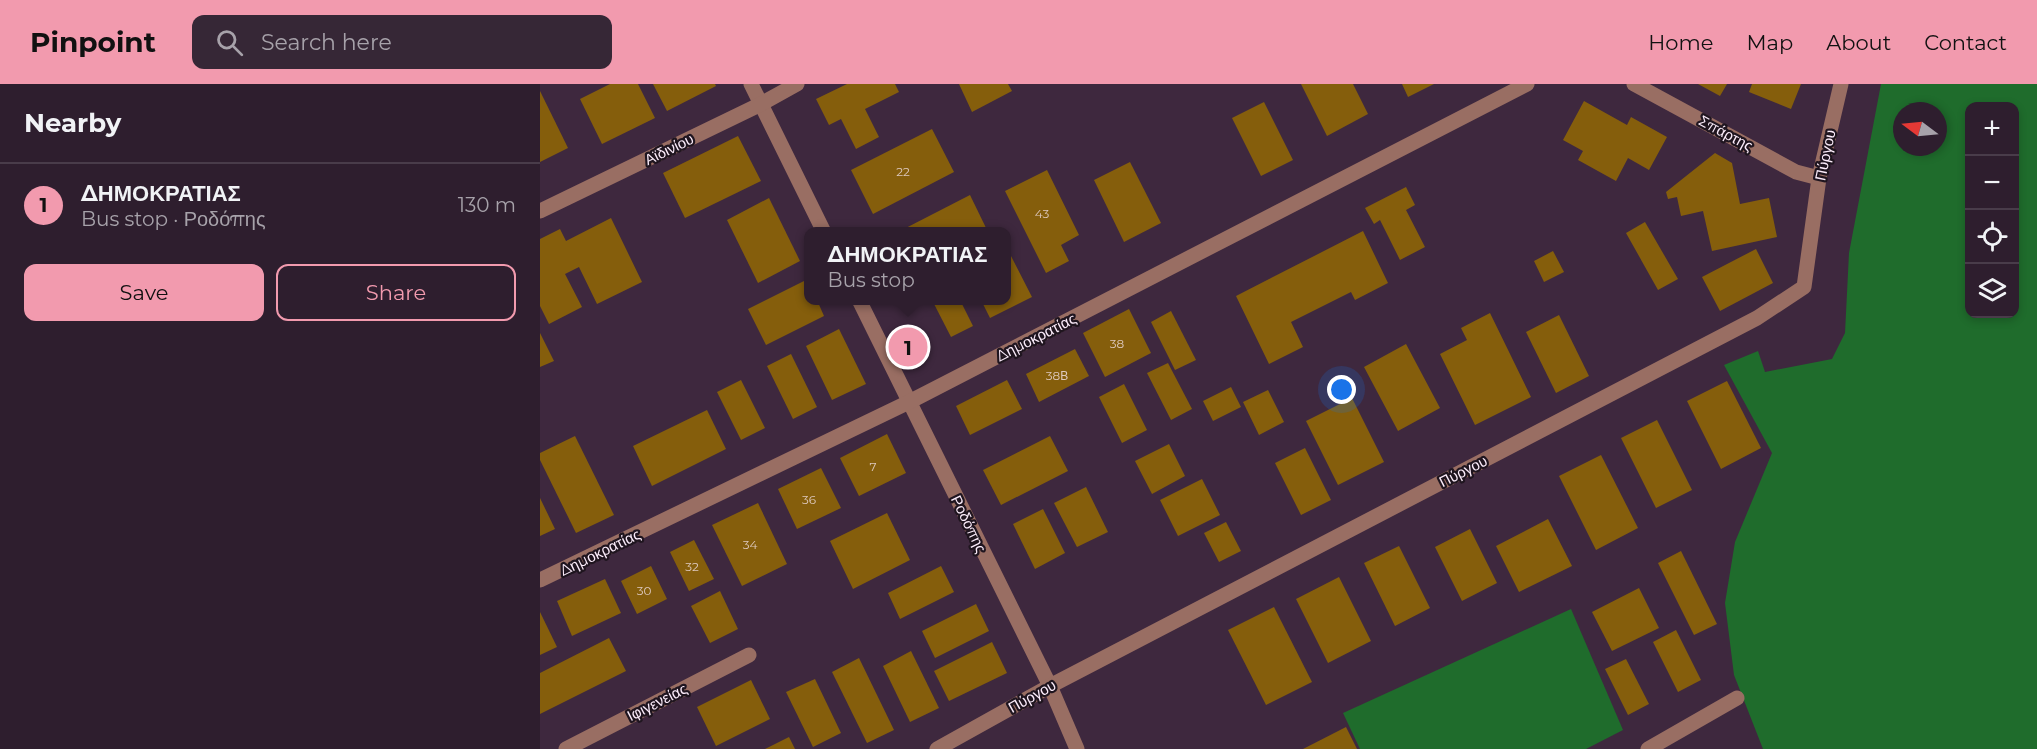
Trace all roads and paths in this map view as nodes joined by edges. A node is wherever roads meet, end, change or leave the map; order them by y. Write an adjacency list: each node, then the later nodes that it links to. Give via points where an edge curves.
1 (751, 84): 6 (street)
2 (797, 84): 6 (street, Αϊδινίου)
3 (1527, 84): 11 (street, Δημοκρατίας)
4 (1634, 84): 7 (street, Σπάρτης, via 1796,172)
5 (1841, 84): 7 (street, Πύργου)
6 (761, 104): 8 (street, Αϊδινίου); 9 (street)
7 (1819, 178): 14 (street, Πύργου, via 1804,287 1757,318)
8 (540, 211)
9 (822, 227)
10 (861, 305): 11 (street, Ροδόπης)
11 (909, 402): 12 (street, Δημοκρατίας); 14 (street, Ροδόπης)
12 (540, 580)
13 (748, 655): 16 (street, Ιφιγενείας)
14 (1050, 686): 17 (street, Πύργου); 18 (street, Ροδόπης)
15 (1737, 698): 19 (street)
16 (566, 749)
17 (937, 749)
18 (1077, 749)
19 (1648, 749)

